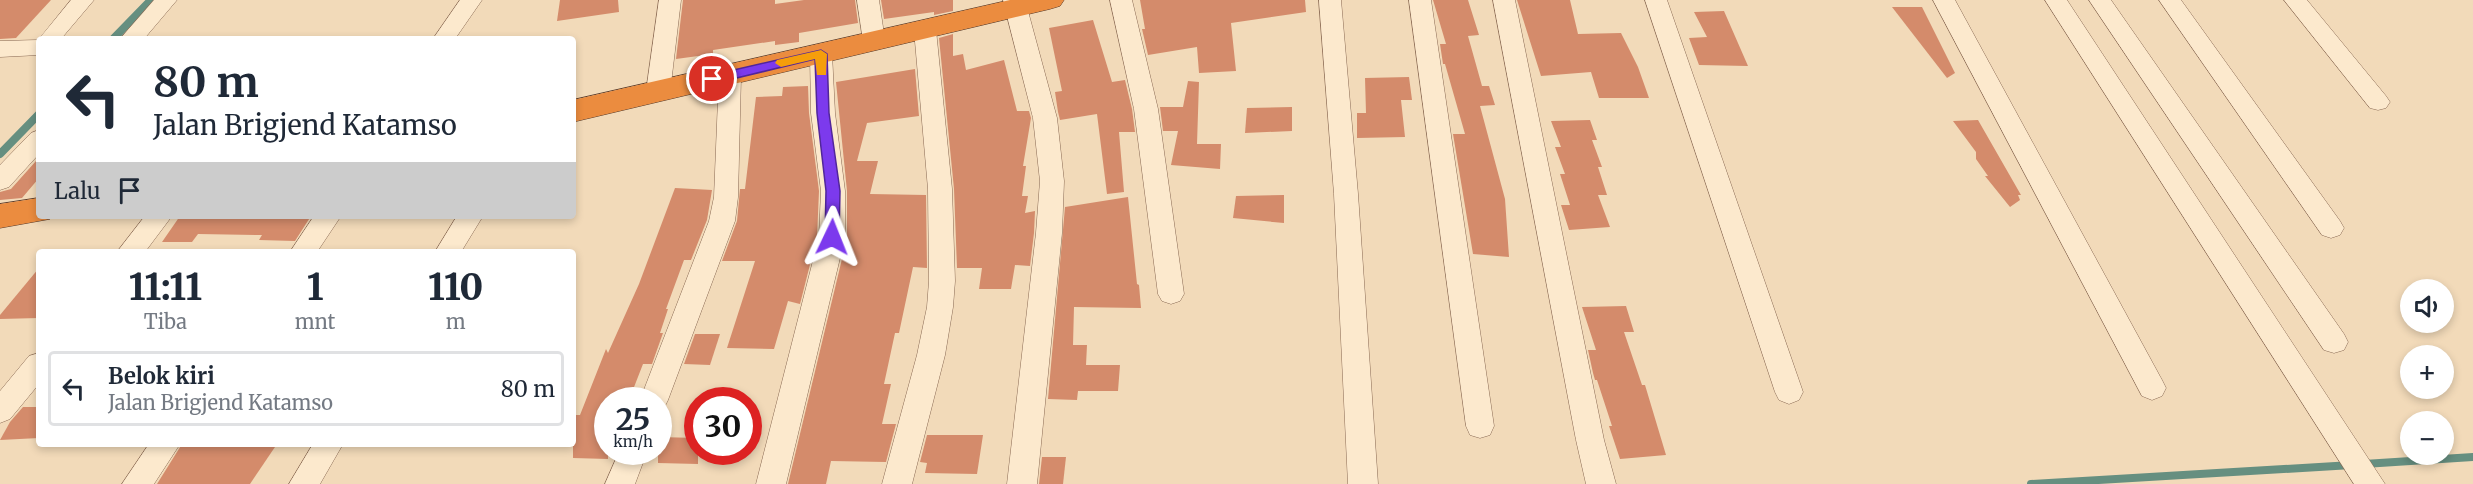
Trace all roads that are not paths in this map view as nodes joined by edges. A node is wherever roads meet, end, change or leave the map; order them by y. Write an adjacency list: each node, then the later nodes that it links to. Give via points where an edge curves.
1 (83, 0): 19 (street)
2 (166, 0): 20 (street)
3 (471, 0): 21 (street)
4 (670, 0): 27 (street)
5 (868, 0): 22 (street)
6 (1050, 0): 17 (highway)
7 (1121, 0): 39 (street, via 1150,127)
8 (1330, 0): 56 (street)
9 (1420, 0): 46 (street)
10 (1504, 0): 57 (street)
11 (1656, 0): 44 (street)
12 (1944, 0): 43 (street)
13 (2056, 0): 58 (street)
14 (2100, 0): 40 (street)
15 (2170, 0): 35 (street)
16 (2295, 0): 28 (street)
17 (1015, 4): 18 (highway); 55 (street, via 1045,118 1052,199)
18 (924, 30): 22 (highway); 54 (street, via 940,189 942,281 931,355)
19 (52, 36)
20 (134, 36)
21 (446, 36)
22 (874, 41): 25 (highway)
23 (36, 47): 24 (street)
24 (0, 49)
25 (821, 54): 26 (highway); 53 (street, via 823,113 833,191 832,237)
26 (730, 75): 27 (highway); 42 (street, via 722,221)
27 (658, 92): 29 (highway)
28 (2378, 102)
29 (576, 110)
30 (36, 142): 31 (street)
31 (0, 181)
32 (157, 219): 36 (street)
33 (326, 219): 37 (street)
34 (468, 219): 38 (street)
35 (2331, 228)
36 (132, 249)
37 (305, 249)
38 (450, 249)
39 (1171, 294)
40 (2334, 342)
41 (36, 368): 45 (street)
42 (659, 387)
43 (2152, 388)
44 (1789, 392)
45 (0, 411)
46 (1480, 426)
47 (163, 447): 50 (street)
48 (327, 447): 51 (street)
49 (628, 465): 52 (street)
50 (137, 484)
51 (304, 484)
52 (620, 484)
53 (771, 484)
54 (897, 484)
55 (1022, 484)
56 (1363, 484)
57 (1601, 484)
58 (2370, 484)

